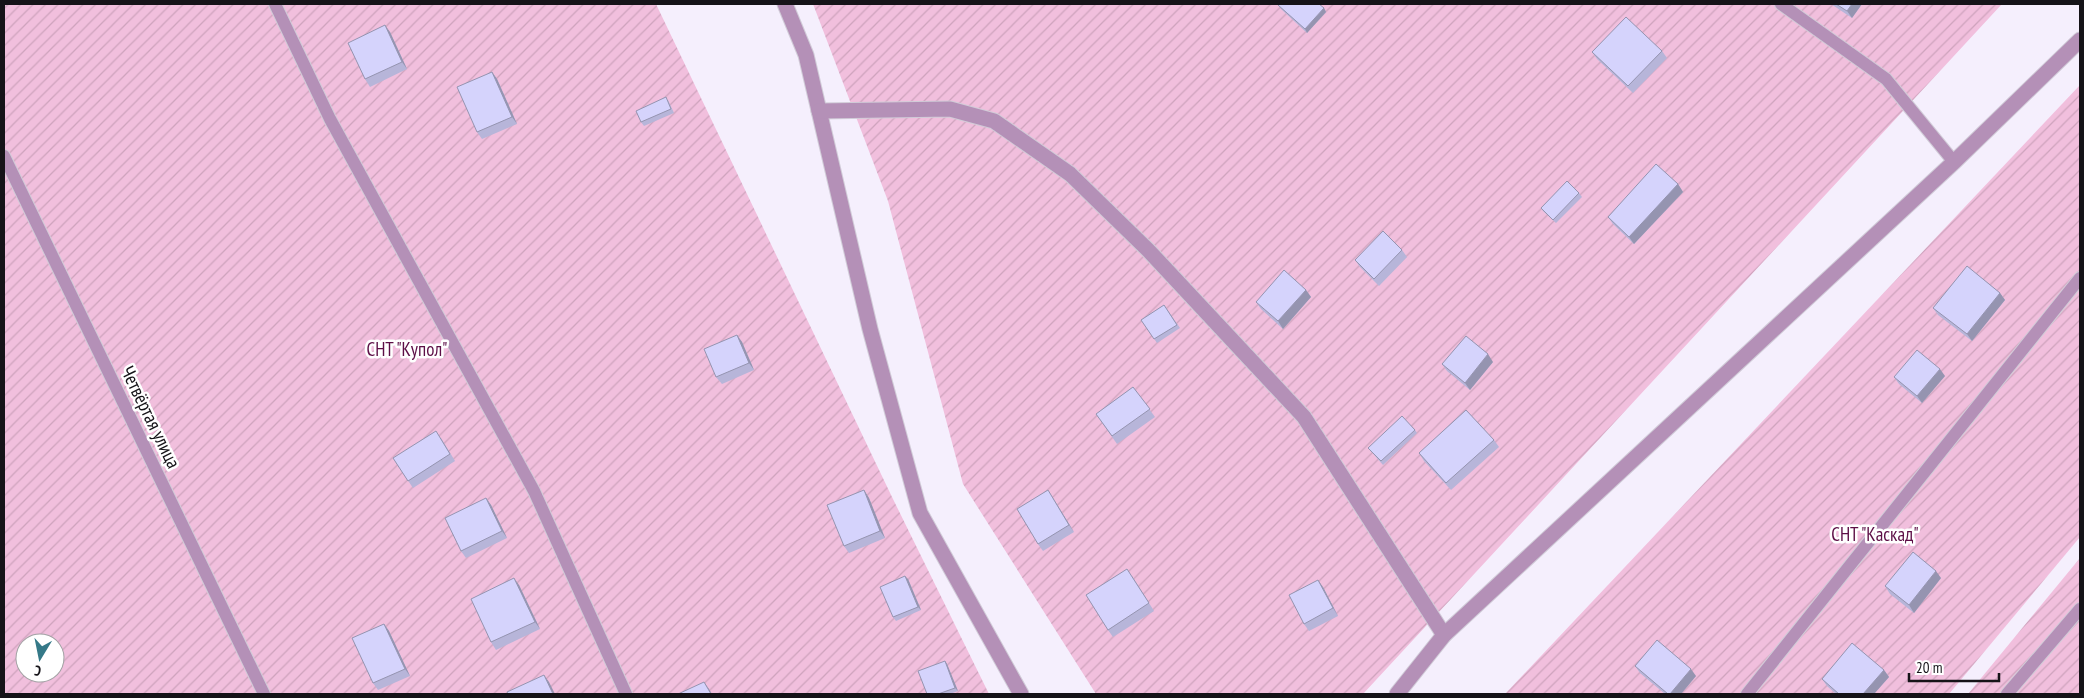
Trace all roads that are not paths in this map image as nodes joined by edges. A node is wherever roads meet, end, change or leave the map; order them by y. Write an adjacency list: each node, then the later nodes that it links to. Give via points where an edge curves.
1 (275, 4): 12 (lane, via 330,119 534,491)
2 (785, 4): 5 (street, via 806,55)
3 (1781, 4): 7 (lane, via 1886,79)
4 (2080, 40): 7 (street)
5 (819, 111): 10 (street, via 950,109 994,121 1070,174 1148,250 1304,418); 13 (street, via 870,329 920,513)
6 (4, 156): 11 (lane, Четвёртая улица)
7 (1954, 162): 10 (street)
8 (2080, 278): 15 (lane)
9 (2080, 609): 16 (lane)
10 (1444, 635): 14 (street)
11 (264, 694)
12 (626, 694)
13 (1021, 694)
14 (1398, 694)
15 (1747, 694)
16 (2007, 694)

